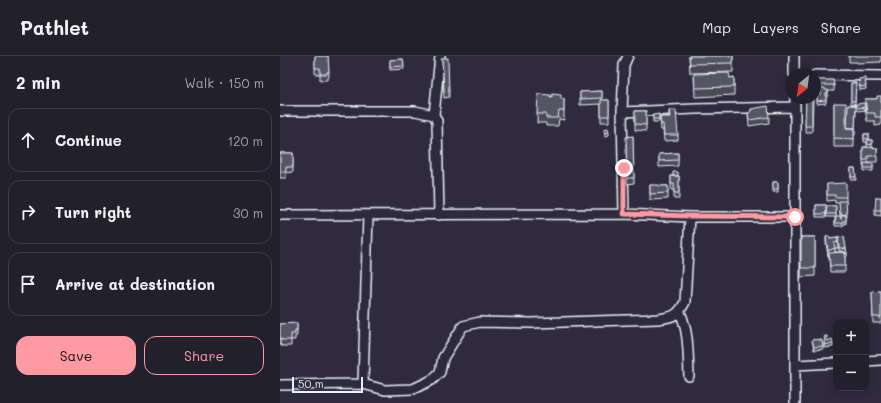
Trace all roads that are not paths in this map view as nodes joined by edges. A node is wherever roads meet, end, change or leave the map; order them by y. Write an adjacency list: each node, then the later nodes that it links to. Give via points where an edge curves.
1 (440, 56): 11 (street)
2 (628, 56): 10 (street, via 624,65)
3 (794, 56): 4 (street)
4 (794, 68)
5 (821, 75): 6 (street)
6 (881, 76)
7 (785, 104): 10 (street)
8 (795, 104): 17 (street)
9 (280, 111): 11 (street, via 415,111)
10 (622, 112): 13 (street)
11 (434, 115): 12 (street)
12 (439, 214): 13 (street); 15 (street)
13 (624, 214): 16 (street)
14 (280, 215): 15 (street)
15 (368, 215): 24 (street)
16 (690, 216): 17 (street); 18 (street, via 686,302)
17 (795, 217): 22 (street)
18 (680, 312): 23 (street, via 687,337); 24 (street, via 658,320 474,323 463,326 443,358 440,372 432,380 413,389 386,390)
19 (881, 360): 20 (street)
20 (869, 361)
21 (833, 363): 22 (street)
22 (795, 365): 26 (street)
23 (689, 376)
24 (363, 384): 25 (street)
25 (280, 385)
26 (795, 403)

